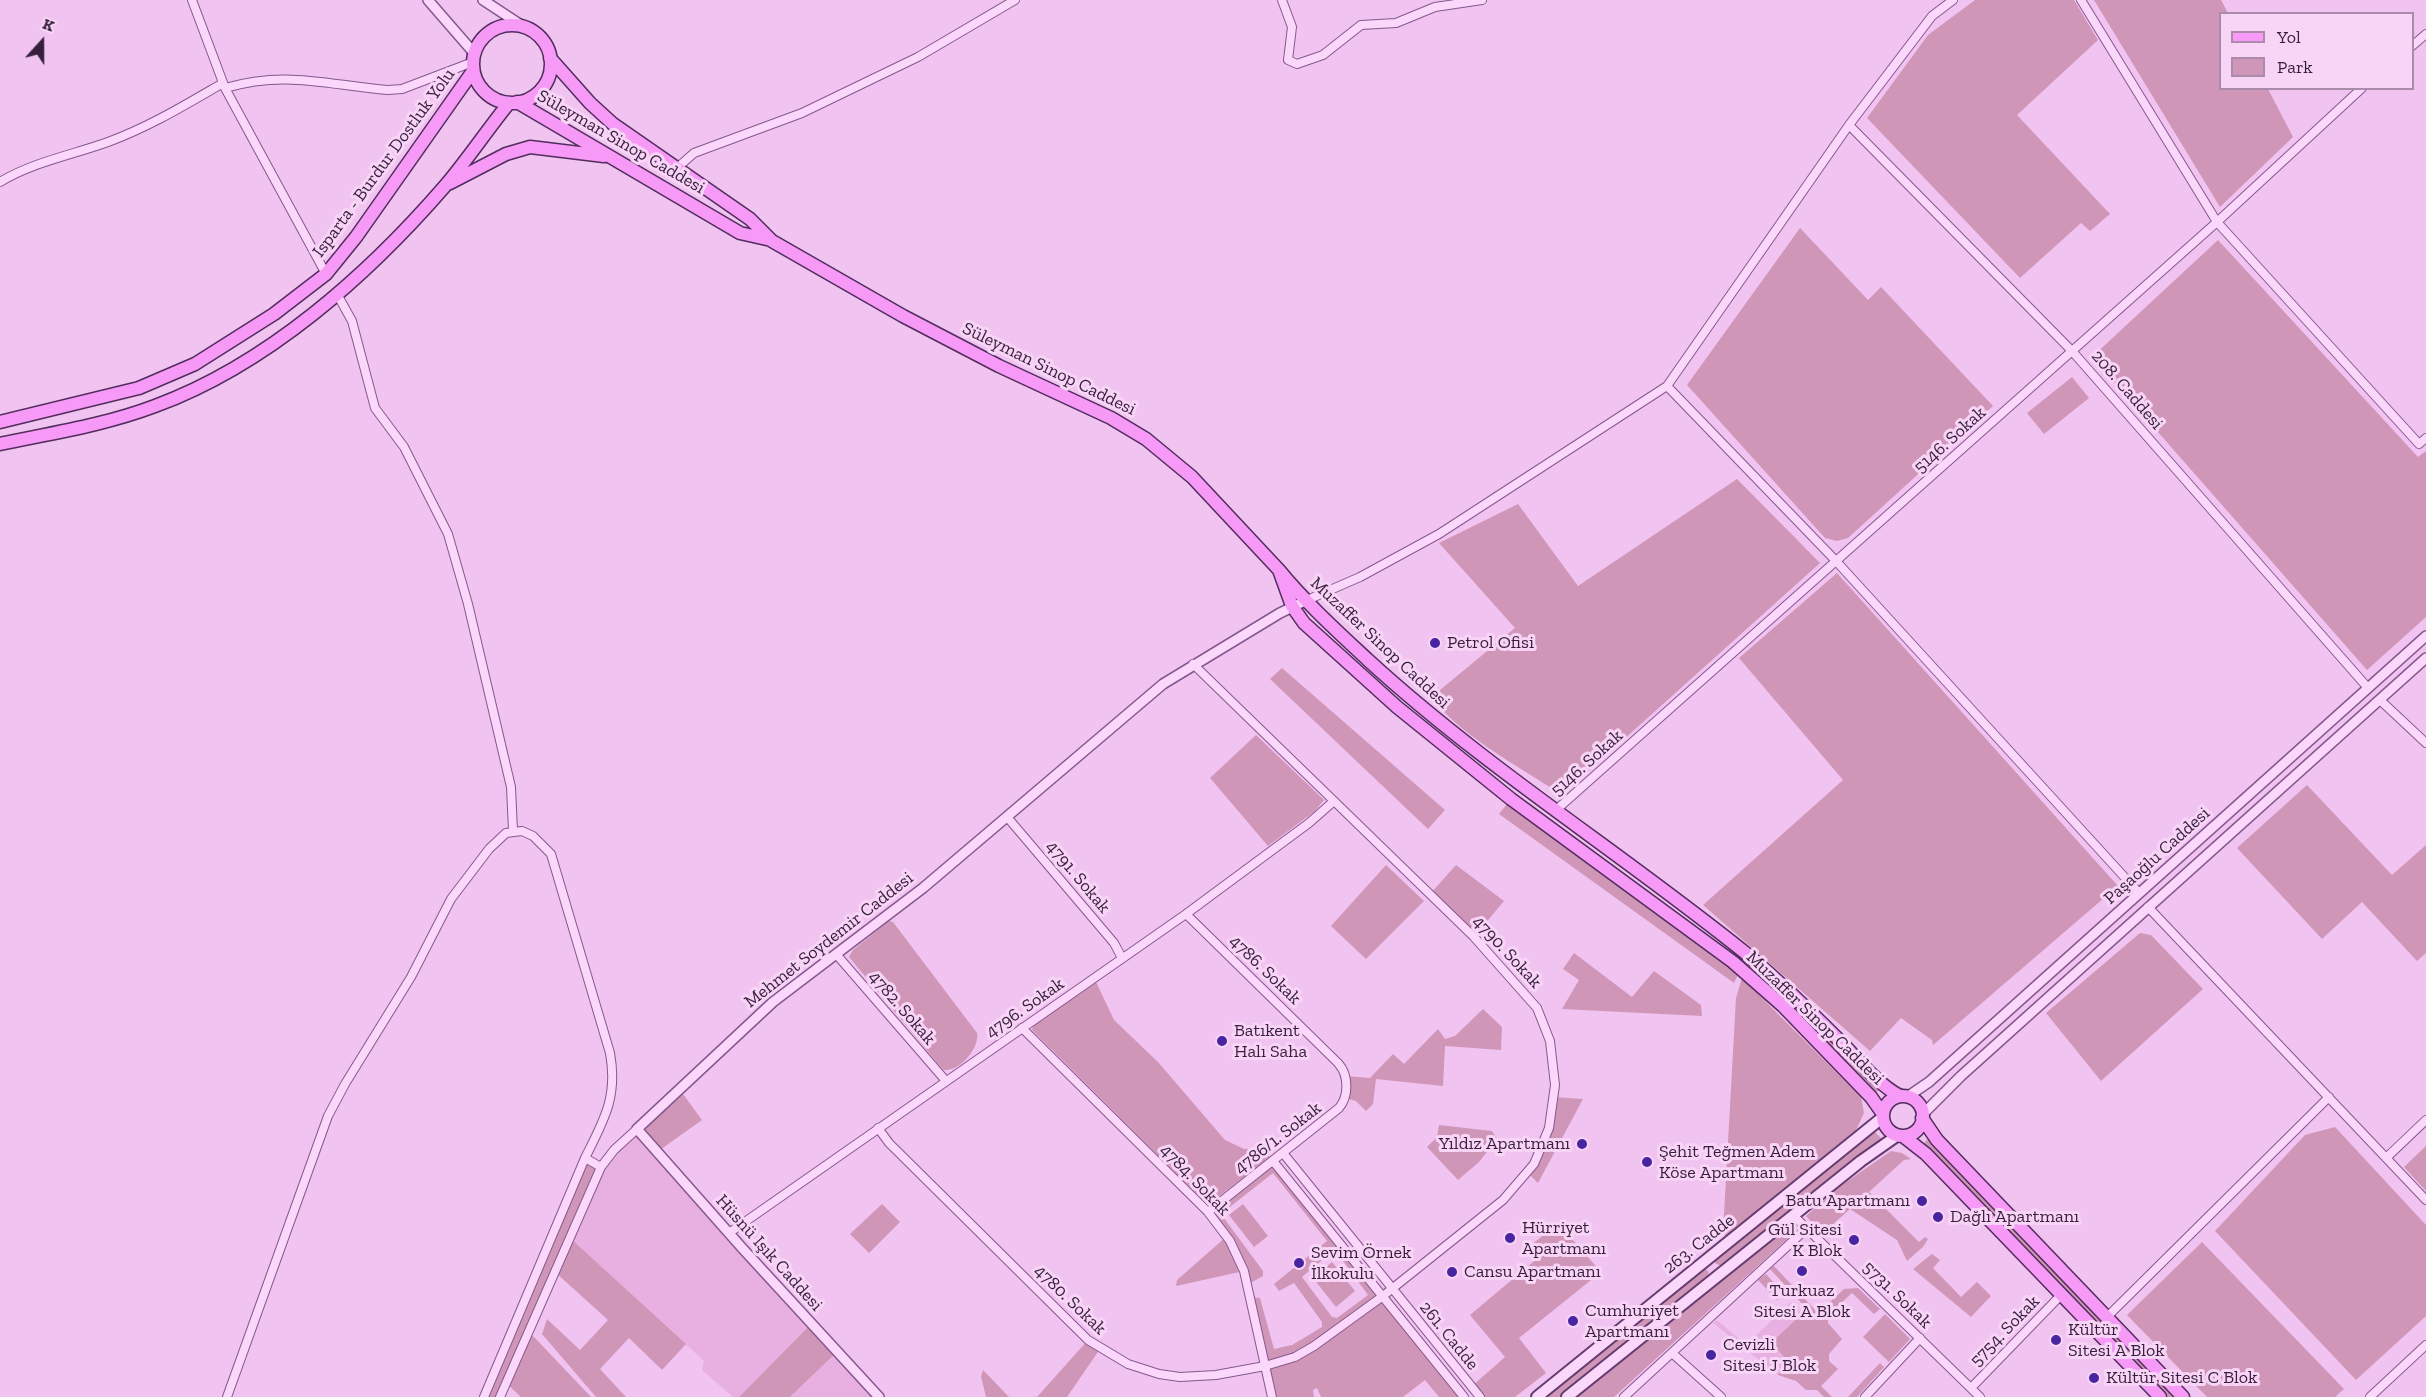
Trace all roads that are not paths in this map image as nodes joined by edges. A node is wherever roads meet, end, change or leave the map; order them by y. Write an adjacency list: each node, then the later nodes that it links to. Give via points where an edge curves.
1 (192, 0): 14 (street)
2 (428, 0): 13 (street)
3 (483, 0): 9 (street)
4 (1016, 0): 19 (street, via 918,57 802,113 694,153)
5 (1282, 0): 6 (street, via 1292,27 1288,60 1297,64 1323,55 1360,25 1396,23 1435,7)
6 (1482, 0)
7 (1953, 0): 17 (street, via 1932,16)
8 (2081, 0): 22 (street)
9 (524, 27): 12 (main road, via 542,39); 13 (main road, via 503,26 485,36)
10 (2426, 34): 11 (street)
11 (2414, 43)
12 (550, 58): 16 (main road, via 543,87 527,100); 19 (main road, Süleyman Sinop Caddesi, via 613,124)
13 (473, 62): 14 (street, via 388,90 298,78); 16 (main road, via 486,93); 24 (main road, Isparta - Burdur Dostluk Yolu, via 384,200)
14 (224, 86): 20 (street, via 158,122 33,166); 24 (street)
15 (2360, 90): 22 (street, 5146. Sokak)
16 (513, 103): 18 (main road, Süleyman Sinop Caddesi); 21 (main road)
17 (1850, 125): 26 (street, 208. Caddesi); 27 (street)
18 (611, 158): 21 (main road, via 530,147 506,154); 23 (main road, Süleyman Sinop Caddesi, via 740,232)
19 (677, 168): 23 (main road, Süleyman Sinop Caddesi, via 750,219)
20 (0, 182)
21 (446, 185): 25 (main road)
22 (2217, 222): 26 (street, 5146. Sokak); 29 (street, via 2419,444)
23 (772, 240): 32 (main road, Süleyman Sinop Caddesi, via 903,316 1146,439 1192,477)
24 (326, 274): 28 (main road, Isparta - Burdur Dostluk Yolu, via 240,337 162,379 118,395)
25 (337, 294): 30 (main road, via 261,350 179,396 104,422); 44 (street, via 352,321 375,408 404,447 448,534 511,787)
26 (2072, 351): 31 (street, 5146. Sokak); 38 (street, 208. Caddesi)
27 (1667, 386): 31 (street); 33 (street, via 1411,550)
28 (0, 422)
29 (2426, 438)
30 (0, 444)
31 (1836, 561): 42 (street, 5146. Sokak); 45 (street)
32 (1279, 570): 33 (main road, Muzaffer Sinop Caddesi); 34 (main road, Muzaffer Sinop Caddesi)
33 (1305, 601): 34 (street, Mehmet Soydemir Caddesi); 42 (main road, Muzaffer Sinop Caddesi, via 1424,710)
34 (1292, 606): 37 (street, Mehmet Soydemir Caddesi); 55 (main road, Muzaffer Sinop Caddesi, via 1304,623 1431,736 1754,980 1873,1099)
35 (2426, 636): 38 (street, Paşaoğlu Caddesi)
36 (2426, 658): 39 (street, Paşaoğlu Caddesi)
37 (1193, 664): 41 (street, 4790. Sokak); 43 (street, Mehmet Soydemir Caddesi, via 1153,692)
38 (2368, 688): 45 (street, Paşaoğlu Caddesi)
39 (2379, 700): 40 (street); 46 (street, Paşaoğlu Caddesi)
40 (2426, 743)
41 (1334, 801): 47 (street, 4796. Sokak); 71 (street, 4790. Sokak, via 1497,960 1532,1001 1545,1025 1554,1069 1548,1134 1525,1177 1503,1200)
42 (1555, 811): 53 (main road, Muzaffer Sinop Caddesi, via 1749,956 1881,1083)
43 (1008, 818): 48 (street, Mehmet Soydemir Caddesi); 49 (street, 4791. Sokak, via 1114,943)
44 (513, 831): 62 (street, via 533,836 551,854 610,1053 614,1074 611,1099); 80 (street, via 489,849 460,885 411,977 336,1099)
45 (2139, 893): 53 (street, Paşaoğlu Caddesi, via 1922,1088)
46 (2148, 907): 54 (street); 56 (street, Paşaoğlu Caddesi, via 1961,1076)
47 (1185, 914): 49 (street, 4796. Sokak); 51 (street, 4786. Sokak, via 1338,1063)
48 (836, 954): 52 (street, 4782. Sokak); 59 (street, Mehmet Soydemir Caddesi, via 773,1002)
49 (1122, 958): 50 (street, 4796. Sokak)
50 (1022, 1028): 52 (street, 4796. Sokak); 67 (street, 4784. Sokak)
51 (1346, 1076): 61 (street, 4786/1. Sokak, via 1342,1105)
52 (946, 1081): 58 (street, 4796. Sokak)
53 (1904, 1097): 55 (main road, via 1888,1102); 56 (main road, via 1918,1104)
54 (2329, 1097): 63 (street); 74 (street)
55 (1883, 1116): 60 (main road, via 1890,1131); 87 (main road, 263. Cadde)
56 (1922, 1117): 60 (main road, via 1918,1128); 74 (main road, via 1937,1140)
57 (2426, 1120): 63 (street)
58 (878, 1128): 70 (street, 4796. Sokak); 78 (street, 4780. Sokak, via 1088,1340 1112,1357 1143,1370 1180,1377)
59 (638, 1129): 65 (street, Mehmet Soydemir Caddesi); 70 (street, Hüsnü Işık Caddesi)
60 (1901, 1136): 68 (main road, 263. Cadde); 72 (main road, via 1926,1154)
61 (1283, 1153): 64 (street, 4786/1. Sokak); 71 (street, 261. Cadde)
62 (585, 1158): 65 (street); 81 (street)
63 (2386, 1158): 66 (street)
64 (1273, 1161): 67 (street, 4786/1. Sokak); 73 (street, 261. Cadde)
65 (601, 1167): 82 (street, Mehmet Soydemir Caddesi)
66 (2426, 1200)
67 (1208, 1212): 78 (street, 4784. Sokak, via 1239,1256)
68 (1793, 1215): 69 (street, 5731. Sokak); 88 (main road, 263. Cadde)
69 (1807, 1228): 75 (street, 5731. Sokak); 77 (street)
70 (729, 1233): 83 (street, Hüsnü Işık Caddesi)
71 (1392, 1288): 73 (street, 4790. Sokak); 86 (street, 261. Cadde)
72 (2062, 1294): 79 (street, 5754. Sokak); 93 (main road)
73 (1383, 1296): 78 (street, 4780. Sokak, via 1314,1346 1295,1357); 85 (street, 261. Cadde)
74 (2107, 1317): 94 (main road)
75 (1920, 1338): 79 (street, 5731. Sokak); 91 (street)
76 (2426, 1344): 95 (street)
77 (1672, 1353): 89 (street); 90 (street)
78 (1265, 1366): 84 (street, 4784. Sokak)
79 (1971, 1388): 92 (street, 5731. Sokak)
80 (227, 1397)
81 (484, 1397)
82 (500, 1397)
83 (879, 1397)
84 (1272, 1397)
85 (1464, 1397)
86 (1480, 1397)
87 (1537, 1397)
88 (1567, 1397)
89 (1624, 1397)
90 (1721, 1397)
91 (1865, 1397)
92 (1980, 1397)
93 (2160, 1397)
94 (2183, 1397)
95 (2370, 1397)

